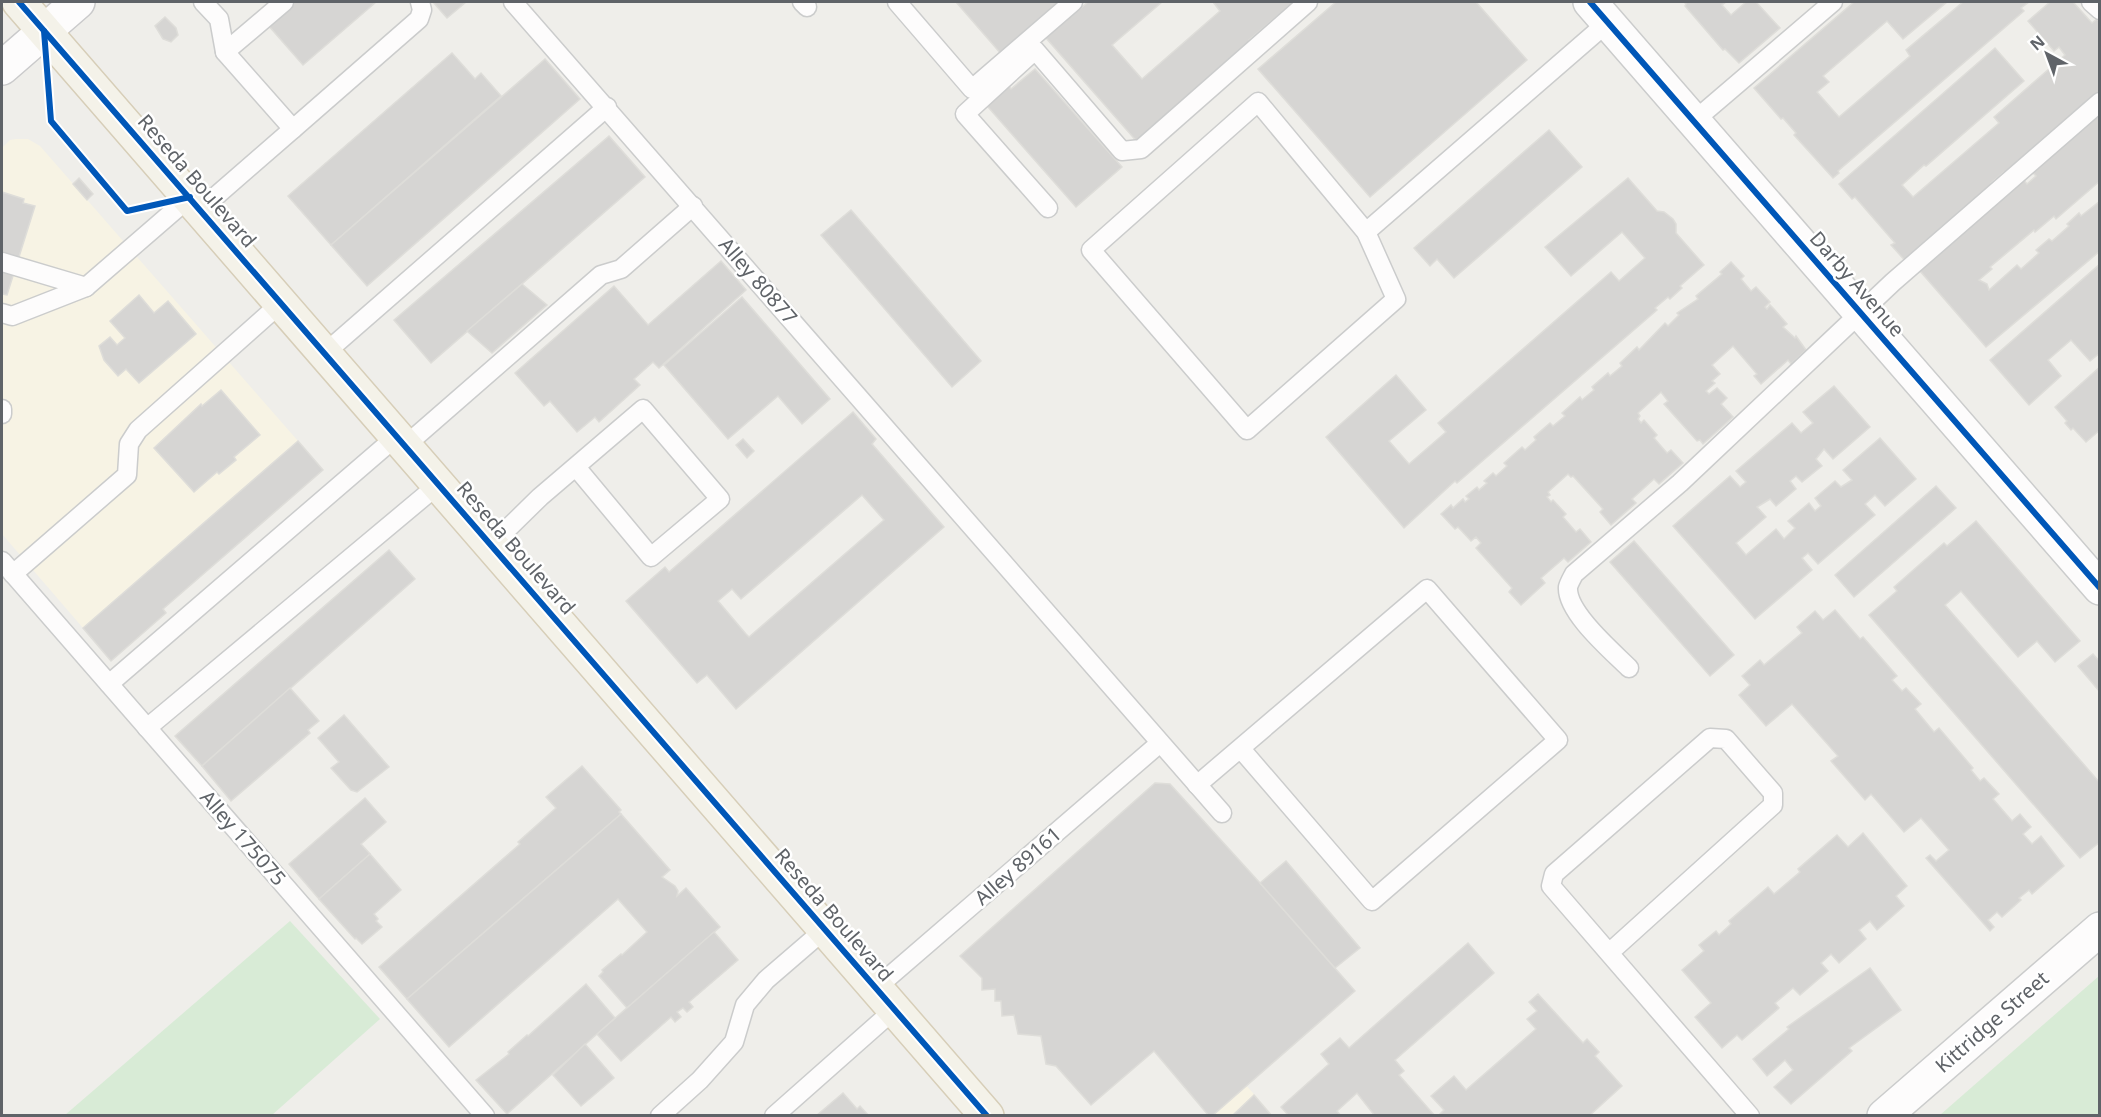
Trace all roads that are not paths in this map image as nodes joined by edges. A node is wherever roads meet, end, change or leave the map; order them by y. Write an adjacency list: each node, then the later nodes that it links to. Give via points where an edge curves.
1 (19, 2): 14 (main road, Reseda Boulevard)
2 (78, 2): 14 (street)
3 (203, 2): 15 (lane, via 219,20)
4 (284, 2): 15 (lane)
5 (420, 2): 20 (lane, via 419,19)
6 (513, 2): 18 (lane, Alley 80877)
7 (897, 2): 8 (lane, via 972,89)
8 (1073, 2)
9 (1308, 2): 23 (lane, via 1140,149 1122,151 1035,50 965,114)
10 (1833, 2): 19 (lane)
11 (2091, 2): 12 (lane)
12 (2100, 10)
13 (1599, 12): 19 (street, Darby Avenue); 24 (lane)
14 (44, 31): 16 (street); 21 (main road, Reseda Boulevard)
15 (225, 52): 20 (lane)
16 (2, 68)
17 (2100, 102): 28 (lane)
18 (607, 107): 22 (lane, Alley 80877); 30 (lane)
19 (1695, 120): 28 (street, Darby Avenue)
20 (293, 129): 21 (lane)
21 (195, 203): 26 (lane); 27 (main road, Reseda Boulevard)
22 (693, 206): 33 (lane, via 621,269 601,275); 42 (lane, Alley 80877)
23 (1048, 208)
24 (1366, 232): 24 (lane, via 1396,299 1247,430 1090,250 1258,102)
25 (2, 262): 26 (lane)
26 (86, 287): 29 (lane, via 12,316)
27 (281, 303): 30 (main road, Reseda Boulevard); 37 (lane, via 138,430 129,444 127,475)
28 (1860, 312): 38 (street, Darby Avenue); 39 (lane, via 1680,483 1574,574 1568,586 1575,607)
29 (2, 313)
30 (326, 353): 33 (main road, Reseda Boulevard)
31 (2, 409): 32 (lane)
32 (2, 414)
33 (401, 441): 35 (main road, Reseda Boulevard); 40 (lane)
34 (576, 467): 34 (lane, via 651,557 720,499 643,410); 36 (lane)
35 (439, 484): 36 (main road, Reseda Boulevard); 41 (lane)
36 (492, 545): 47 (main road, Reseda Boulevard)
37 (7, 567): 40 (lane, Alley 175075)
38 (2100, 588)
39 (1629, 668)
40 (110, 684): 41 (lane, Alley 175075)
41 (147, 728): 50 (lane, Alley 175075)
42 (1157, 740): 44 (lane, Alley 80877); 49 (lane, Alley 89161)
43 (1241, 749): 43 (lane, via 1427,589 1558,740 1372,901); 44 (lane)
44 (1197, 785): 45 (lane, Alley 80877)
45 (1222, 813)
46 (2100, 929): 55 (street, Kittridge Street)
47 (824, 930): 49 (main road, Reseda Boulevard); 51 (lane, via 766,980 745,1005 735,1042)
48 (1609, 953): 48 (lane, via 1551,885 1554,874 1710,738 1726,739 1773,793 1773,805); 54 (lane)
49 (886, 999): 52 (lane, Alley 89161); 53 (main road, Reseda Boulevard)
50 (485, 1116)
51 (660, 1116)
52 (774, 1116)
53 (987, 1116)
54 (1750, 1116)
55 (1884, 1116)

